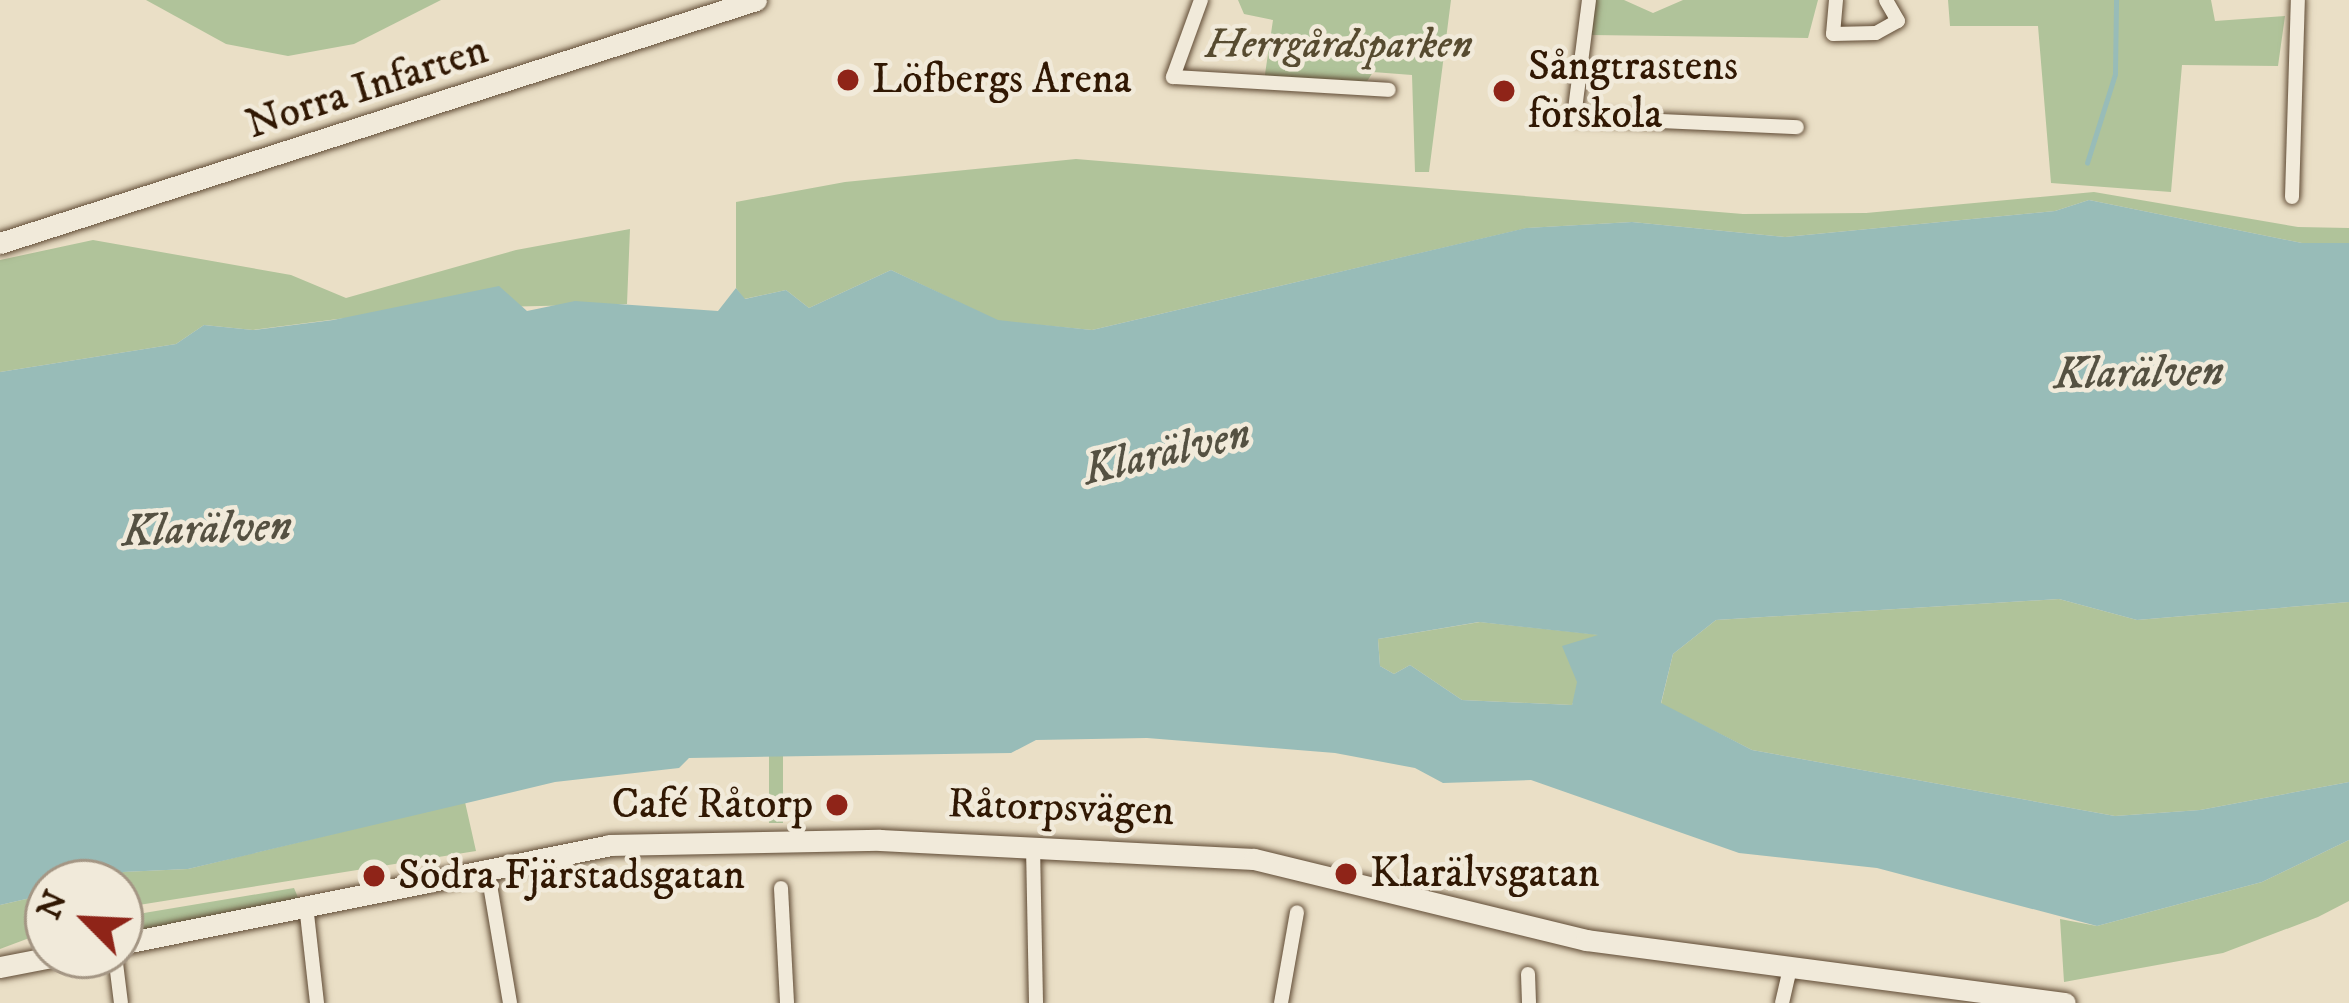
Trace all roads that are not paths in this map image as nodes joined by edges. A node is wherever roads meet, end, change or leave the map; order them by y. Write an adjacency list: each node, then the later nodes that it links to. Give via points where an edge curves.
1 (755, 0): 10 (street, Norra Infarten)
2 (1201, 0): 7 (street, via 1172,77)
3 (1589, 0): 8 (street, via 1574,116)
4 (1836, 0): 5 (street, via 1833,34 1876,33 1898,21)
5 (1886, 0)
6 (2298, 0): 9 (street)
7 (1389, 90)
8 (1797, 127)
9 (2293, 197)
10 (0, 243)
11 (1033, 846): 12 (street, Råtorpsvägen, via 692,839); 17 (street, Råtorpsvägen, via 1254,859 1586,940); 23 (street)
12 (488, 867): 14 (street, Råtorpsvägen); 21 (street)
13 (781, 888): 22 (street)
14 (306, 905): 16 (street, Råtorpsvägen); 20 (street)
15 (1297, 912): 24 (street)
16 (144, 939)
17 (1789, 973): 19 (street, Råtorpsvägen); 26 (street)
18 (1528, 974): 25 (street)
19 (2006, 999): 27 (street, Råtorpsvägen)
20 (317, 1003)
21 (510, 1003)
22 (787, 1003)
23 (1036, 1003)
24 (1282, 1003)
25 (1529, 1003)
26 (1782, 1003)
27 (2065, 1003)

